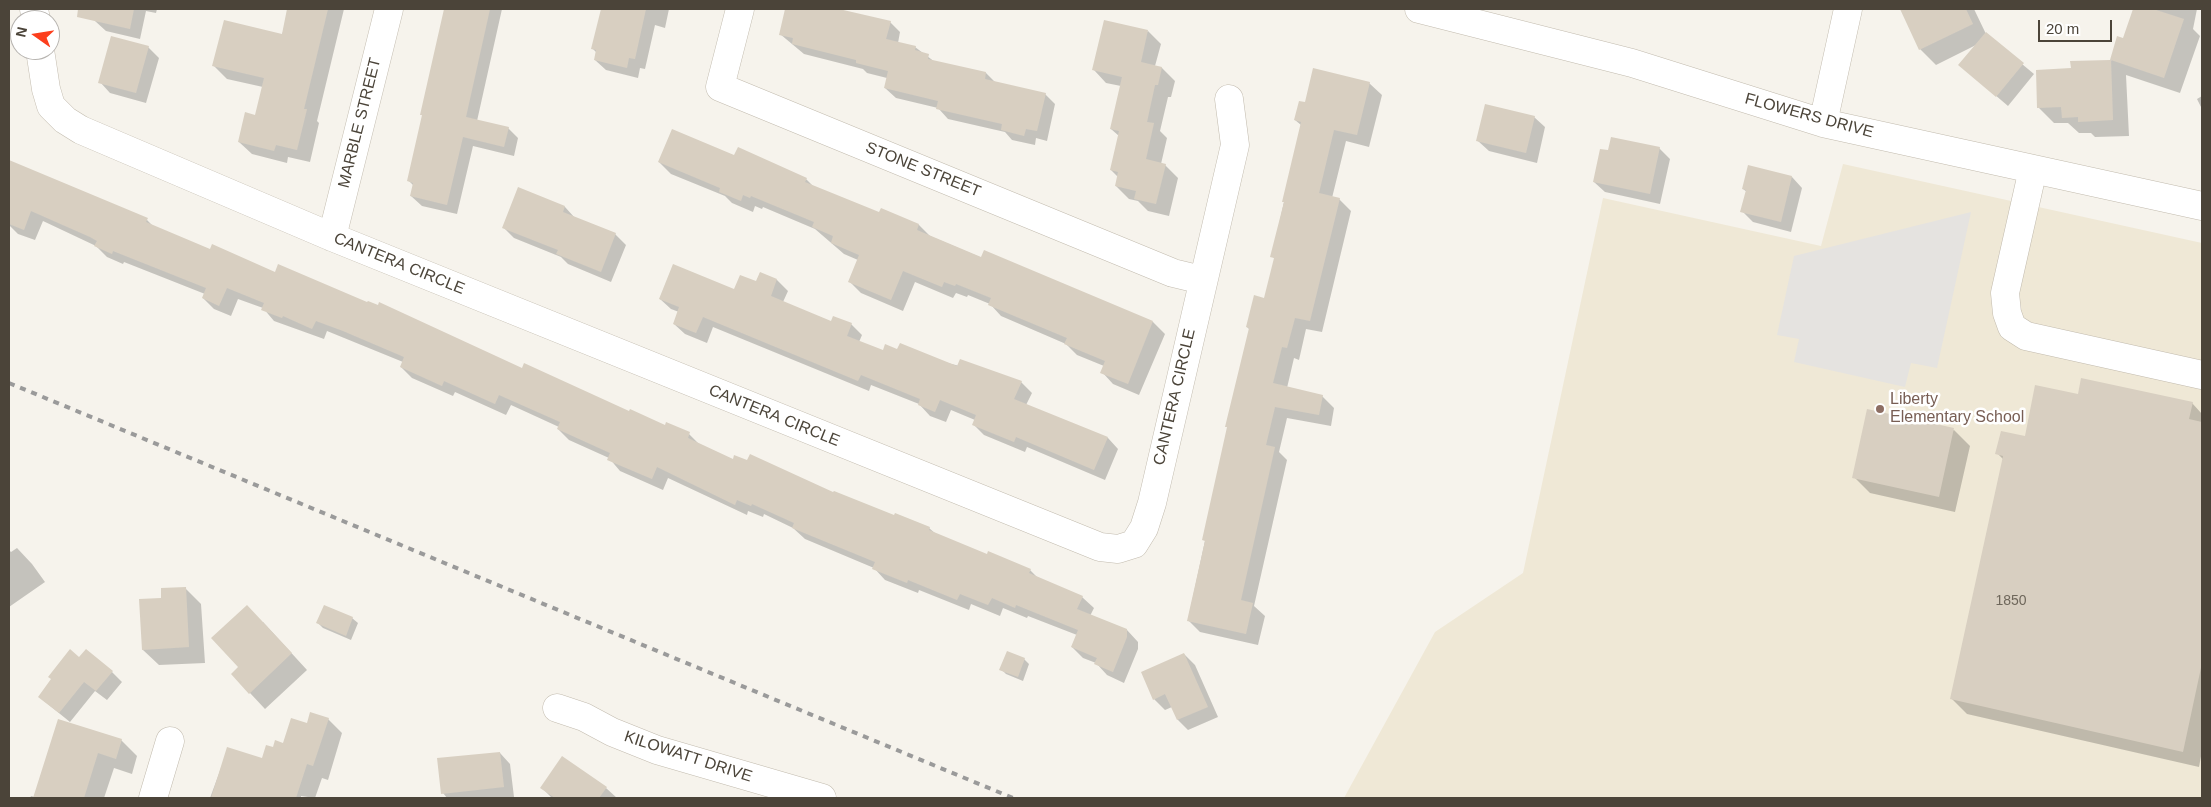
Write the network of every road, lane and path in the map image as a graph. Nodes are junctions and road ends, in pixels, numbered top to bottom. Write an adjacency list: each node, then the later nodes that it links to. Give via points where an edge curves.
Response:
1 (389, 9): 10 (street, MARBLE STREET)
2 (740, 9): 11 (street, STONE STREET, via 720,87 1173,273)
3 (1419, 9): 7 (street, FLOWERS DRIVE, via 1632,64)
4 (1848, 9): 7 (street)
5 (42, 60): 10 (street, CANTERA CIRCLE, via 51,106 81,130)
6 (1229, 99): 11 (street, CANTERA CIRCLE, via 1235,145)
7 (1823, 123): 8 (street, FLOWERS DRIVE)
8 (2033, 169): 9 (street, FLOWERS DRIVE); 12 (street, via 2005,293 2012,327 2026,336)
9 (2202, 206)
10 (332, 237): 11 (street, CANTERA CIRCLE, via 1100,548 1118,550 1134,544 1144,528)
11 (1202, 280)
12 (2202, 375)
13 (557, 708): 16 (street, KILOWATT DRIVE, via 657,750)
14 (170, 740): 15 (street)
15 (153, 798)
16 (822, 798)

